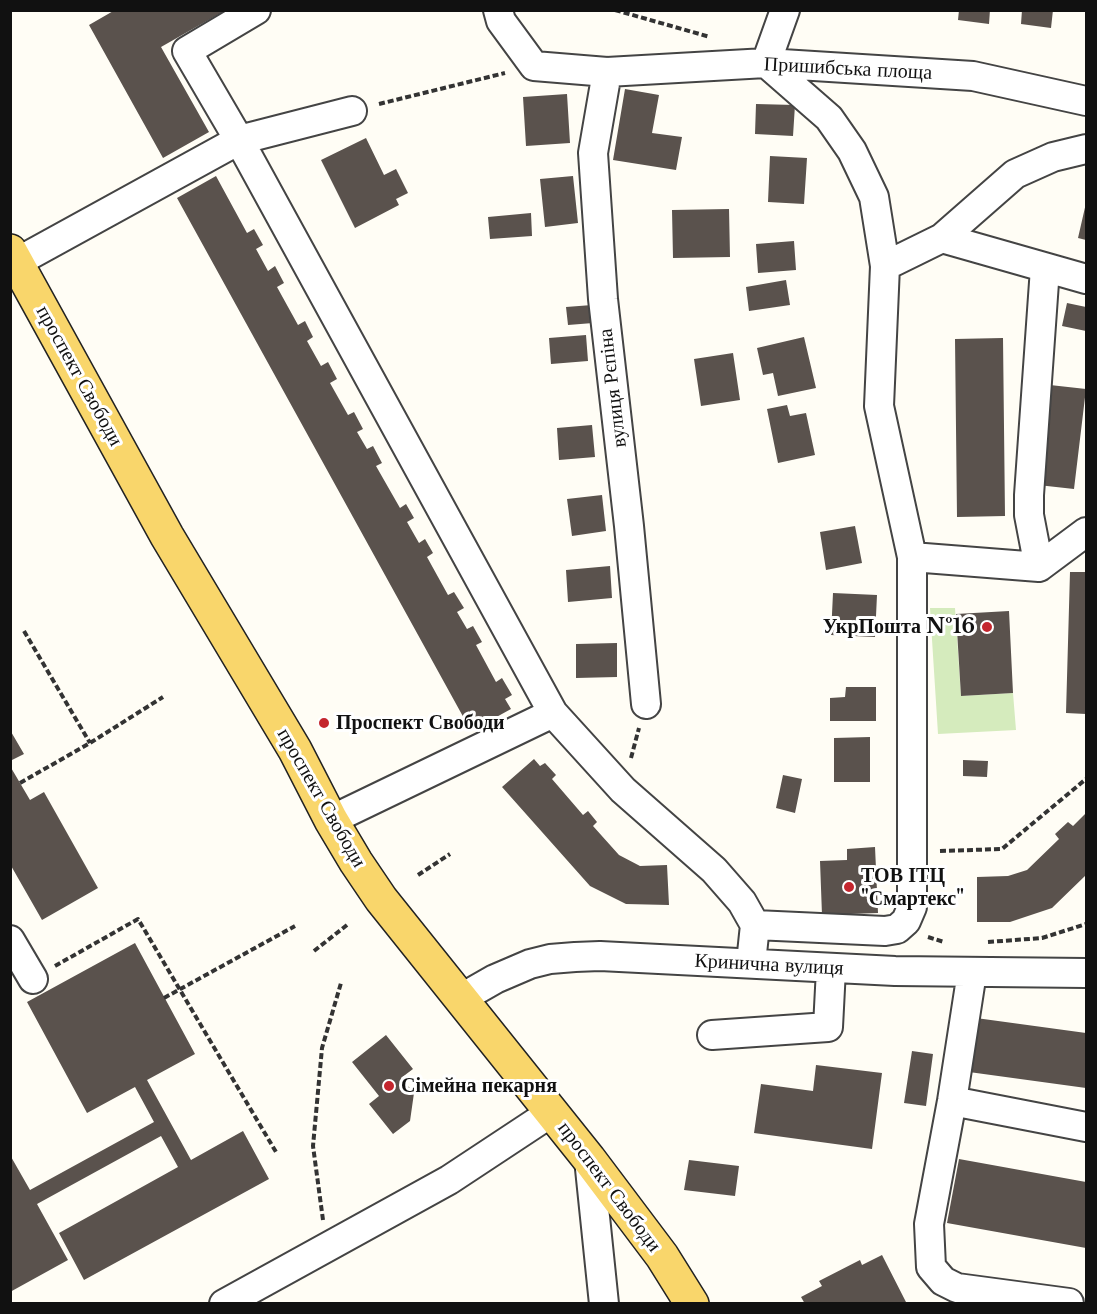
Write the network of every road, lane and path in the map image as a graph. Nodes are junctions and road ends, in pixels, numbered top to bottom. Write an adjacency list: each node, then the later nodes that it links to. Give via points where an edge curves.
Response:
1 (256, 10): 11 (street, via 187,51)
2 (498, 10): 7 (street, via 501,21)
3 (615, 10): 5 (path)
4 (785, 10): 6 (street)
5 (716, 39)
6 (766, 63): 8 (street, Пришибська площа); 9 (street, Пришибська площа, via 973,76); 15 (street, via 829,118 852,151 874,197)
7 (534, 66): 8 (street, Пришибська площа); 10 (path)
8 (606, 72): 23 (street, вулиця Рєпіна, via 593,153 603,299)
9 (1086, 101)
10 (352, 111): 11 (street)
11 (239, 140): 14 (street); 24 (street)
12 (1086, 149): 13 (street, via 1053,157 1015,174)
13 (942, 238): 15 (street); 16 (street)
14 (14, 256): 29 (main road, проспект Свободи, via 167,536 294,750)
15 (885, 266): 19 (street, via 879,406)
16 (1045, 268): 17 (street); 20 (street, via 1029,495)
17 (1086, 279)
18 (1086, 532): 20 (street)
19 (912, 557): 20 (street); 30 (street)
20 (1039, 567)
21 (24, 631): 25 (path)
22 (163, 696): 25 (path)
23 (646, 704): 28 (path)
24 (553, 713): 28 (street); 29 (street)
25 (90, 743): 27 (path)
26 (1086, 779): 30 (path, via 1002,849)
27 (20, 783)
28 (623, 790): 36 (street, via 714,870 742,902)
29 (330, 820): 50 (main road, проспект Свободи, via 381,899)
30 (912, 852): 33 (street, via 912,907)
31 (450, 854): 32 (path)
32 (418, 875)
33 (906, 921): 36 (street, via 897,929 885,931); 39 (path, via 923,935)
34 (1086, 924): 40 (path, via 1042,938)
35 (347, 925): 41 (path)
36 (755, 925): 42 (street)
37 (296, 926): 48 (path)
38 (10, 940): 46 (street)
39 (952, 942)
40 (982, 942)
41 (314, 951)
42 (751, 963): 43 (street, Кринична вулиця); 50 (street, Кринична вулиця, via 600,956 550,959 495,979)
43 (831, 969): 44 (street, Кринична вулиця); 51 (street, via 828,1028)
44 (972, 972): 45 (street, Кринична вулиця); 52 (street)
45 (1086, 973)
46 (33, 979): 48 (path, via 138,919)
47 (340, 983): 57 (path, via 322,1048 313,1146)
48 (180, 988): 49 (path); 55 (path)
49 (164, 998)
50 (460, 999): 53 (main road, проспект Свободи)
51 (711, 1035)
52 (952, 1101): 54 (street); 59 (street, via 929,1224 931,1267 943,1281 957,1288)
53 (552, 1112): 56 (main road, проспект Свободи); 57 (street, via 449,1180)
54 (1086, 1127)
55 (276, 1152)
56 (589, 1158): 60 (street); 61 (main road, проспект Свободи)
57 (327, 1247): 58 (street)
58 (242, 1299)
59 (1069, 1303)
60 (604, 1304)
61 (693, 1304)

